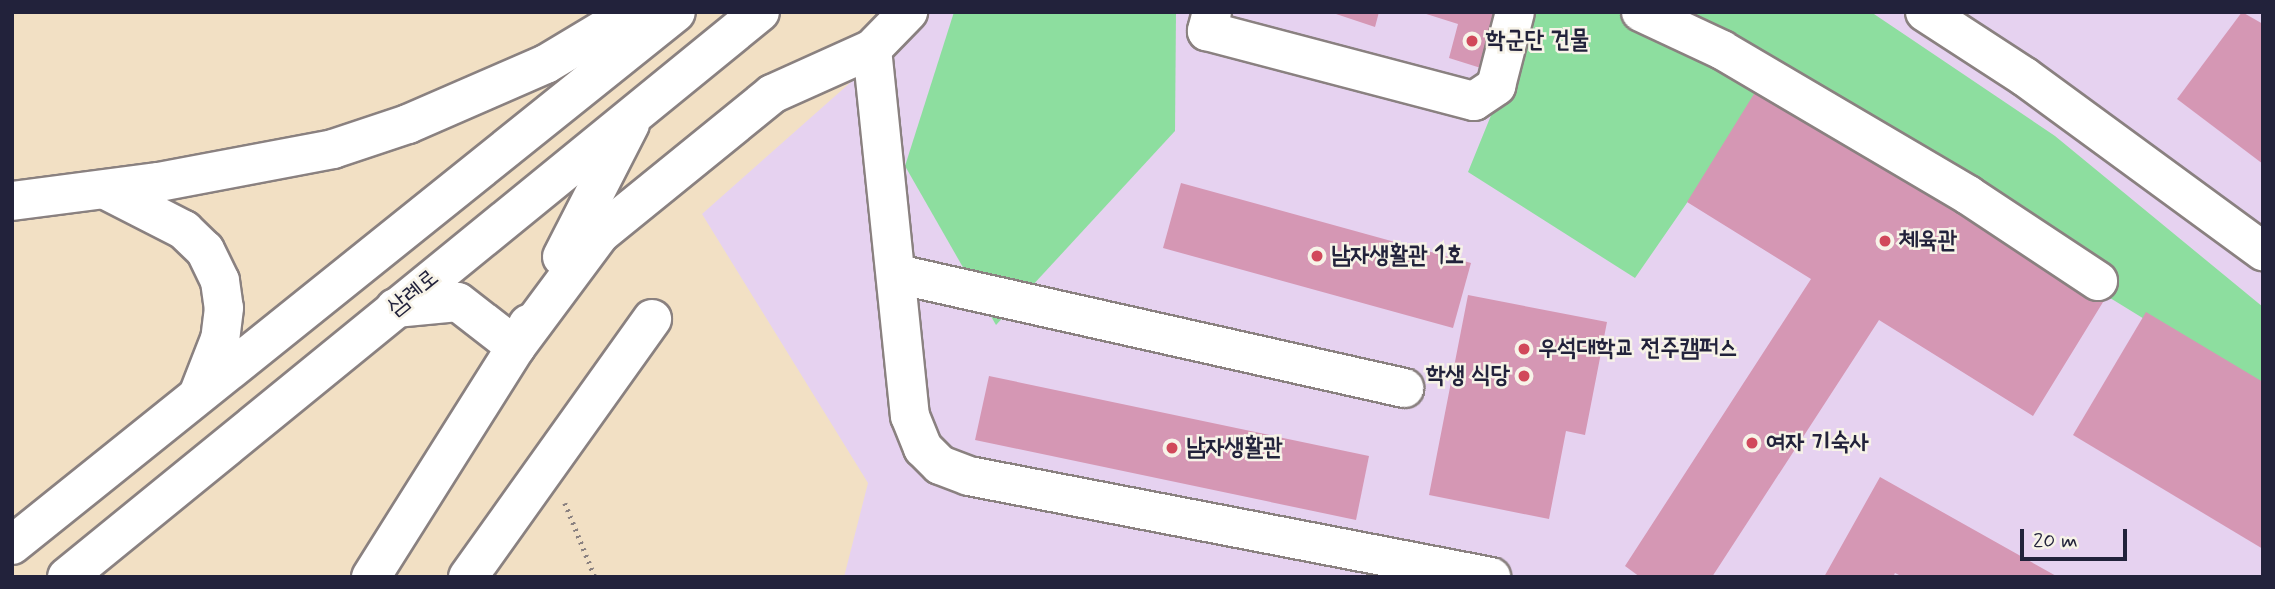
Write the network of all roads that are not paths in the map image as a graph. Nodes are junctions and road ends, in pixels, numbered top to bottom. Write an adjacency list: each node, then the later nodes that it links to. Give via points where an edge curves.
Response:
1 (634, 12): 11 (street, via 547,64 408,124 333,149)
2 (677, 12): 20 (street)
3 (760, 12): 10 (street, 삼례로)
4 (908, 12): 9 (street)
5 (1212, 12): 6 (street, via 1207,31 1474,101 1496,86)
6 (1515, 12)
7 (1641, 12): 15 (street, via 1722,50 1968,195)
8 (1925, 12): 13 (street, via 2025,77)
9 (873, 49): 14 (street); 18 (street, via 772,94 600,234)
10 (635, 113): 16 (street, 삼례로); 18 (street)
11 (106, 190): 12 (street); 20 (street, via 184,230 205,250 220,281 224,308 220,339)
12 (12, 201)
13 (2263, 251)
14 (897, 274): 19 (street); 25 (street, via 911,416 923,448 940,465 969,476)
15 (2098, 281)
16 (395, 308): 18 (street, via 458,302); 22 (street, 삼례로)
17 (652, 319): 24 (street)
18 (516, 347): 23 (street)
19 (1404, 388)
20 (197, 397): 21 (street)
21 (12, 545)
22 (81, 565)
23 (371, 577)
24 (468, 577)
25 (1492, 577)

